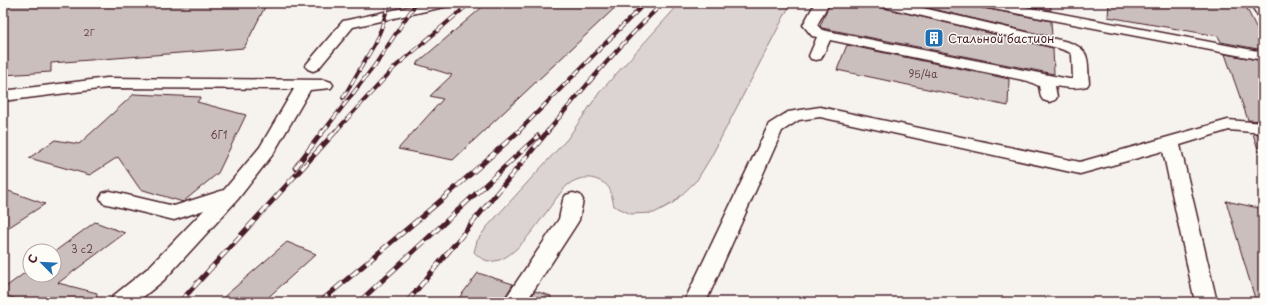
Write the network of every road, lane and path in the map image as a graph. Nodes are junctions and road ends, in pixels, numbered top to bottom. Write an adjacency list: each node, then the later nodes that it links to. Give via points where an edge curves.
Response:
1 (444, 3): 10 (lane, via 348,24)
2 (822, 3): 7 (lane, via 810,25 817,33)
3 (885, 3): 11 (lane, via 1062,44 1079,54 1080,82 1069,84)
4 (983, 3): 9 (lane)
5 (1257, 3): 6 (lane)
6 (1263, 13)
7 (825, 36): 8 (lane); 11 (lane)
8 (816, 56)
9 (1263, 56)
10 (313, 66)
11 (1033, 77): 15 (lane, via 1047,84)
12 (305, 85): 13 (lane); 14 (lane, via 107,84); 18 (lane, via 267,150)
13 (325, 85)
14 (3, 96)
15 (1049, 97)
16 (1263, 128): 17 (lane, via 1228,125)
17 (1170, 142): 23 (lane, via 1080,168 820,112 794,116 775,128); 24 (lane)
18 (231, 194): 19 (lane, via 174,213); 21 (lane, via 156,274)
19 (110, 198)
20 (572, 200): 22 (lane, via 569,220)
21 (121, 302)
22 (514, 302)
23 (695, 302)
24 (1206, 302)

